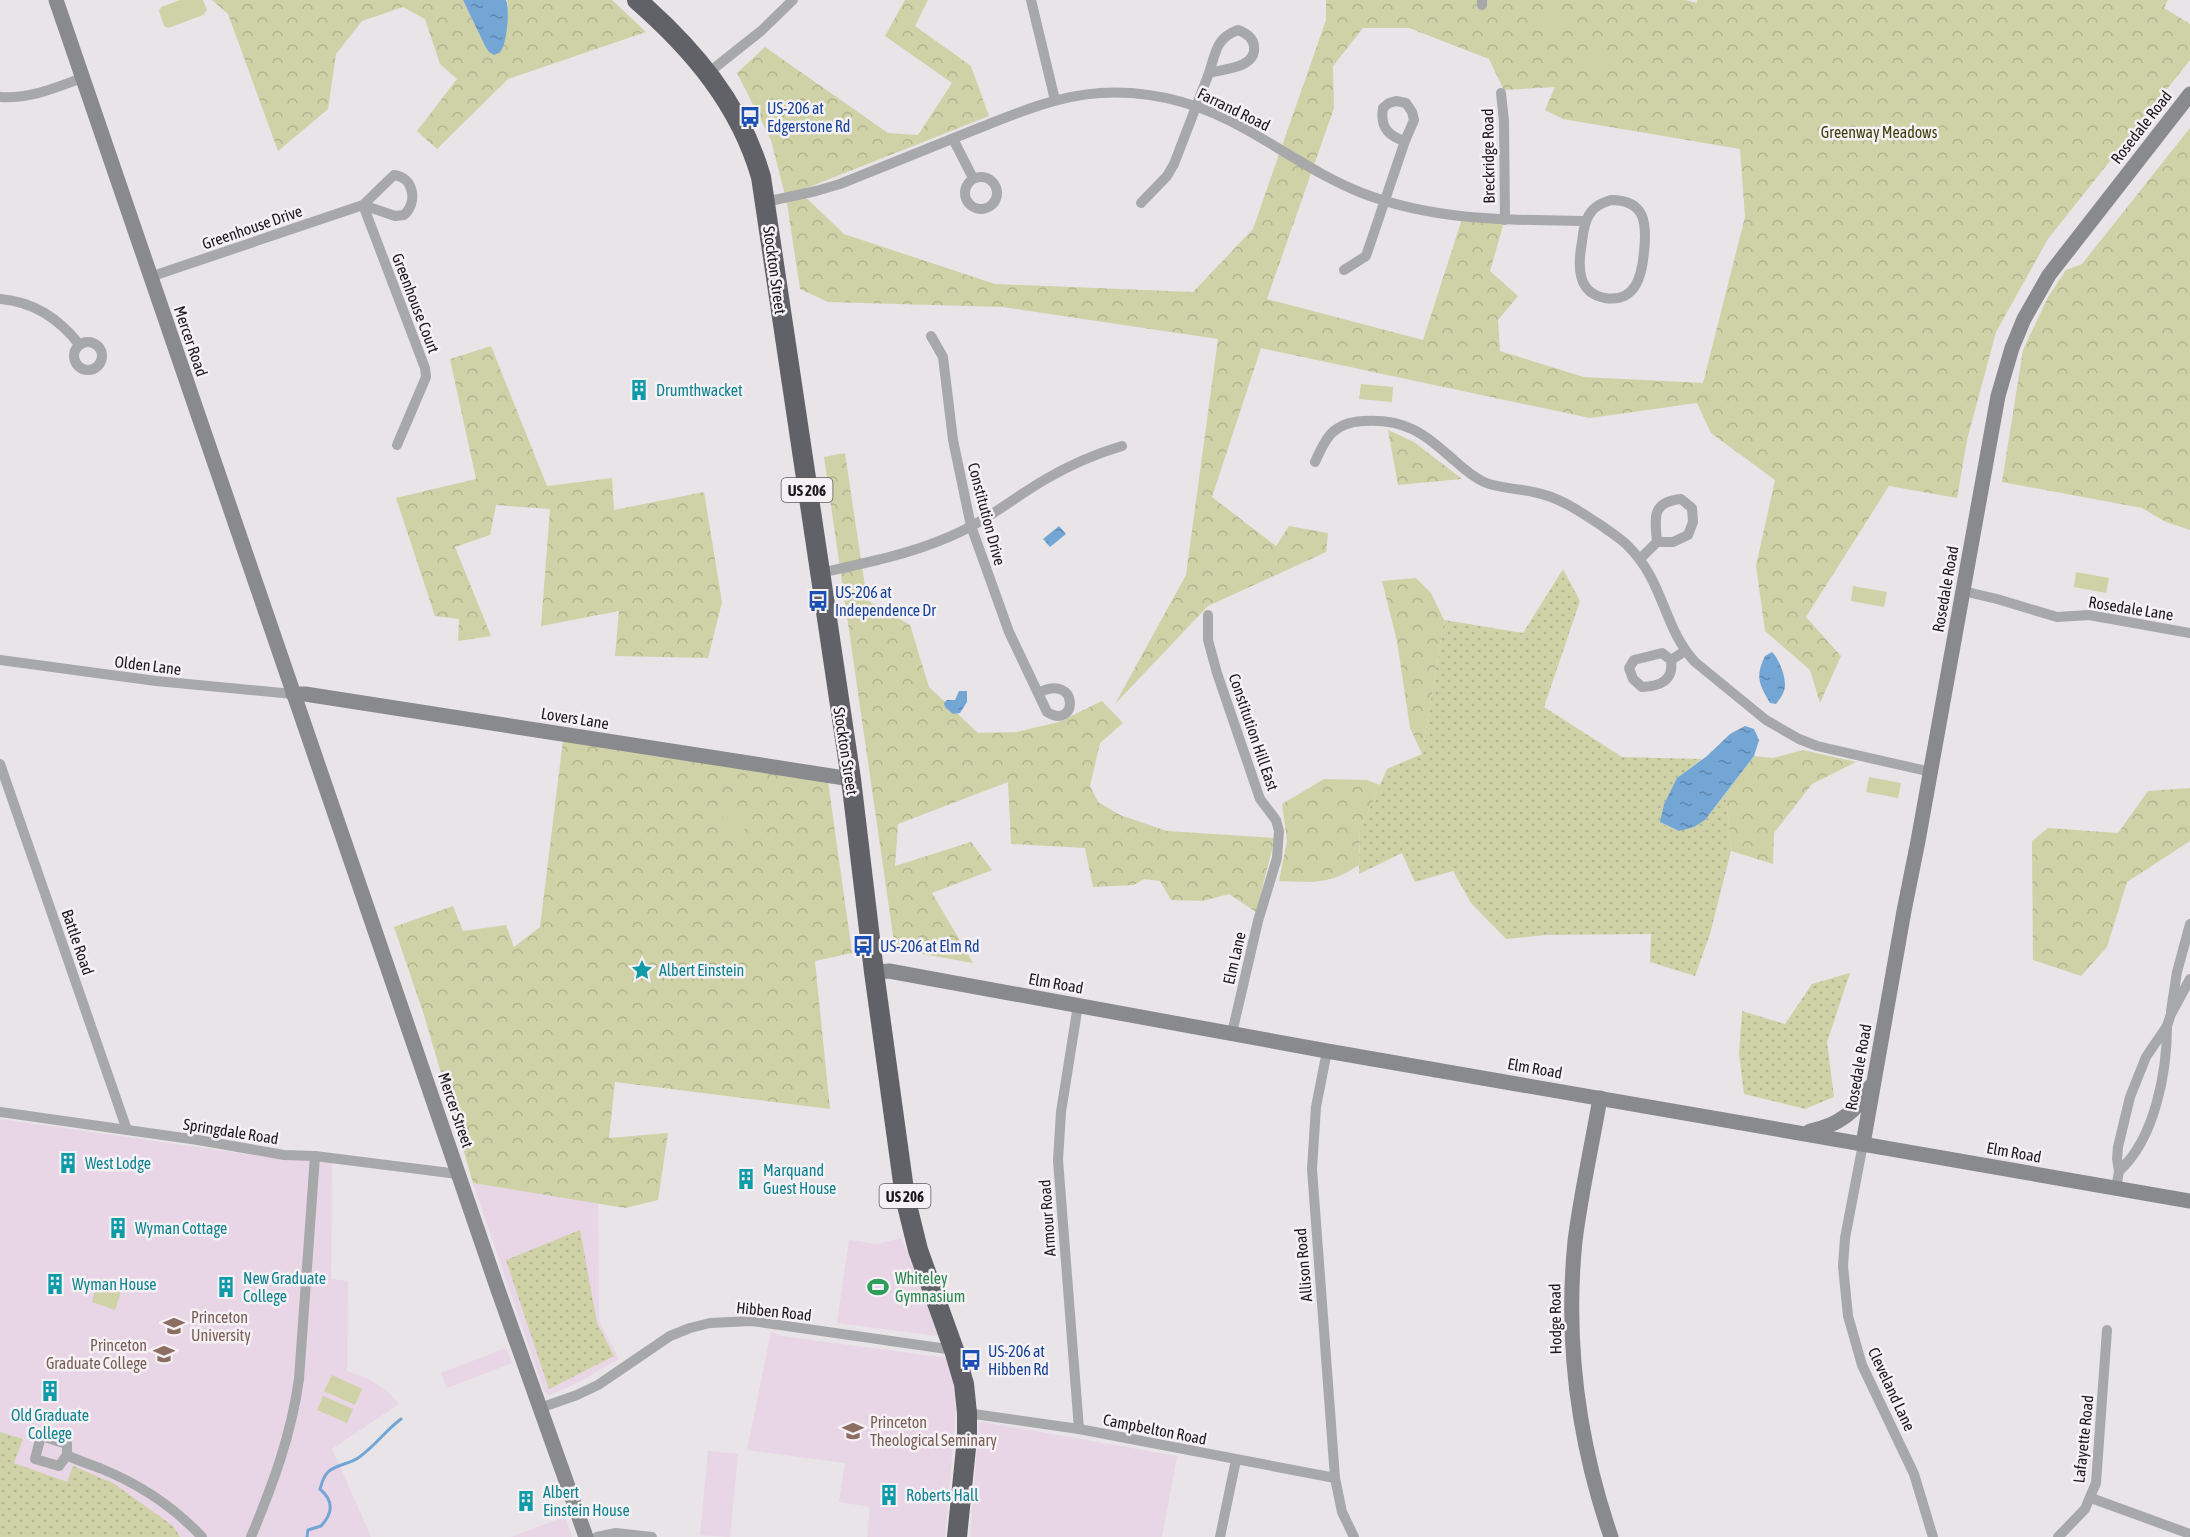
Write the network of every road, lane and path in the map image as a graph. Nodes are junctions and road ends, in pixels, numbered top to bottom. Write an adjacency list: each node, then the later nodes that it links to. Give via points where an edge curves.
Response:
1 (56, 0): 7 (street, Mercer Road)
2 (636, 0): 6 (highway, Stockton Street / US 206, via 671,30)
3 (1031, 0): 11 (street)
4 (789, 1): 6 (street, via 761,31)
5 (1209, 73): 5 (street, via 1245,65 1253,57 1255,45 1248,34 1238,30 1227,34 1218,43); 12 (street)
6 (708, 74): 17 (highway, Stockton Street / US 206, via 747,135)
7 (82, 78): 10 (street, via 38,94); 23 (street, Mercer Road)
8 (1501, 93): 20 (street, Breckridge Road)
9 (2190, 94): 34 (street, Rosedale Road, via 2066,252 2024,319 1998,396)
10 (0, 97)
11 (1055, 100): 12 (street, Farrand Road, via 1119,92 1165,97); 13 (street, Farrand Road)
12 (1196, 106): 16 (street, Farrand Road, via 1246,129 1337,182); 18 (street, via 1174,164)
13 (952, 139): 15 (street); 17 (street, Farrand Road, via 840,184)
14 (1404, 141): 16 (street)
15 (973, 178)
16 (1385, 201): 20 (street, Farrand Road, via 1440,214); 22 (street, via 1366,256)
17 (765, 202): 33 (highway, Stockton Street / US 206)
18 (1141, 203)
19 (363, 205): 19 (street, Greenhouse Drive, via 394,175 410,184 412,204 404,216); 23 (street, Greenhouse Drive); 27 (street, Greenhouse Court, via 425,368 426,377)
20 (1505, 220): 21 (street, Farrand Road)
21 (1586, 221): 21 (street, via 1595,207 1611,200 1628,203 1641,214 1647,231 1642,274 1635,287 1622,296 1597,295 1580,277)
22 (1344, 270)
23 (150, 277): 41 (street, Mercer Road)
24 (0, 298): 26 (street, via 42,311 68,330)
25 (931, 336): 30 (street, Constitution Drive, via 943,357 952,440)
26 (79, 344)
27 (397, 445)
28 (1122, 446): 30 (street, via 1047,478)
29 (1316, 462): 32 (street, via 1325,439 1336,428 1381,420 1406,425 1427,437 1474,477 1569,504 1623,541)
30 (971, 526): 33 (street, via 902,554); 40 (street, Constitution Drive, via 996,599)
31 (1657, 542): 31 (street, via 1673,542 1688,535 1693,522 1692,508 1681,499 1659,507); 32 (street)
32 (1640, 558): 37 (street, via 1658,588)
33 (820, 573): 44 (highway, Stockton Street / US 206)
34 (1963, 591): 36 (street, Rosedale Lane, via 2057,618 2089,615); 43 (street, Rosedale Road)
35 (1208, 615): 45 (street, Constitution Hill East, via 1208,640 1217,673 1260,799 1276,820 1279,831 1277,858)
36 (2190, 633)
37 (1685, 651): 39 (street); 43 (street, via 1766,720 1799,739)
38 (0, 660): 41 (street, Olden Lane)
39 (1671, 660)
40 (1038, 693)
41 (293, 694): 44 (street, Lovers Lane); 62 (street, Mercer Street)
42 (0, 764): 57 (street, Battle Road)
43 (1930, 772): 54 (street, Rosedale Road)
44 (851, 778): 47 (highway, Stockton Street / US 206)
45 (1267, 890): 52 (street, Elm Lane)
46 (2190, 924): 50 (street)
47 (874, 972): 49 (street, Elm Road, via 889,971); 66 (highway, Stockton Street / US 206, via 911,1224)
48 (2190, 979): 50 (street)
49 (1078, 1005): 52 (street, Elm Road); 69 (street, Armour Road, via 1061,1112 1058,1160)
50 (2171, 1014): 51 (street)
51 (2167, 1026): 61 (street, via 2166,1061 2155,1106 2136,1152); 61 (street, via 2146,1057 2130,1097 2118,1147)
52 (1232, 1033): 53 (street, Elm Road)
53 (1327, 1051): 55 (street, Elm Road); 72 (street, Allison Road, via 1312,1169)
54 (1875, 1076): 58 (street, via 1863,1100 1845,1118); 59 (street, Rosedale Road)
55 (1600, 1098): 58 (street, Elm Road); 83 (street, Hodge Road, via 1575,1241 1572,1342 1584,1443)
56 (0, 1113): 57 (street, Springdale Road)
57 (127, 1130): 60 (street, Springdale Road, via 284,1155)
58 (1802, 1132): 59 (street, Elm Road)
59 (1863, 1144): 63 (street, Elm Road); 84 (street, Cleveland Lane, via 1845,1238 1843,1266 1848,1316 1862,1365 1914,1474)
60 (315, 1156): 62 (street, Springdale Road); 76 (street, via 295,1407 279,1467)
61 (2120, 1171): 63 (street)
62 (458, 1174): 67 (street, Mercer Street)
63 (2116, 1189): 64 (street, Elm Road)
64 (2190, 1201)
65 (2107, 1330): 73 (street, Lafayette Road, via 2097,1470)
66 (954, 1350): 67 (street, Hibben Road, via 752,1321 710,1323 670,1336 598,1385); 68 (highway, Stockton Street / US 206)
67 (540, 1408): 77 (street, Mercer Street)
68 (967, 1413): 69 (street, Campbelton Road); 80 (highway, Stockton Street / US 206)
69 (1079, 1430): 71 (street, Campbelton Road)
70 (66, 1455): 75 (street, via 153,1494)
71 (1236, 1460): 72 (street, Campbelton Road); 81 (street)
72 (1335, 1478): 82 (street, Allison Road, via 1342,1512)
73 (2091, 1498): 74 (street); 85 (street, Lafayette Road)
74 (2190, 1534)
75 (202, 1537)
76 (251, 1537)
77 (586, 1537)
78 (597, 1537): 79 (street, via 616,1533)
79 (652, 1537)
80 (957, 1537)
81 (1220, 1537)
82 (1354, 1537)
83 (1611, 1537)
84 (1933, 1537)
85 (2058, 1537)

